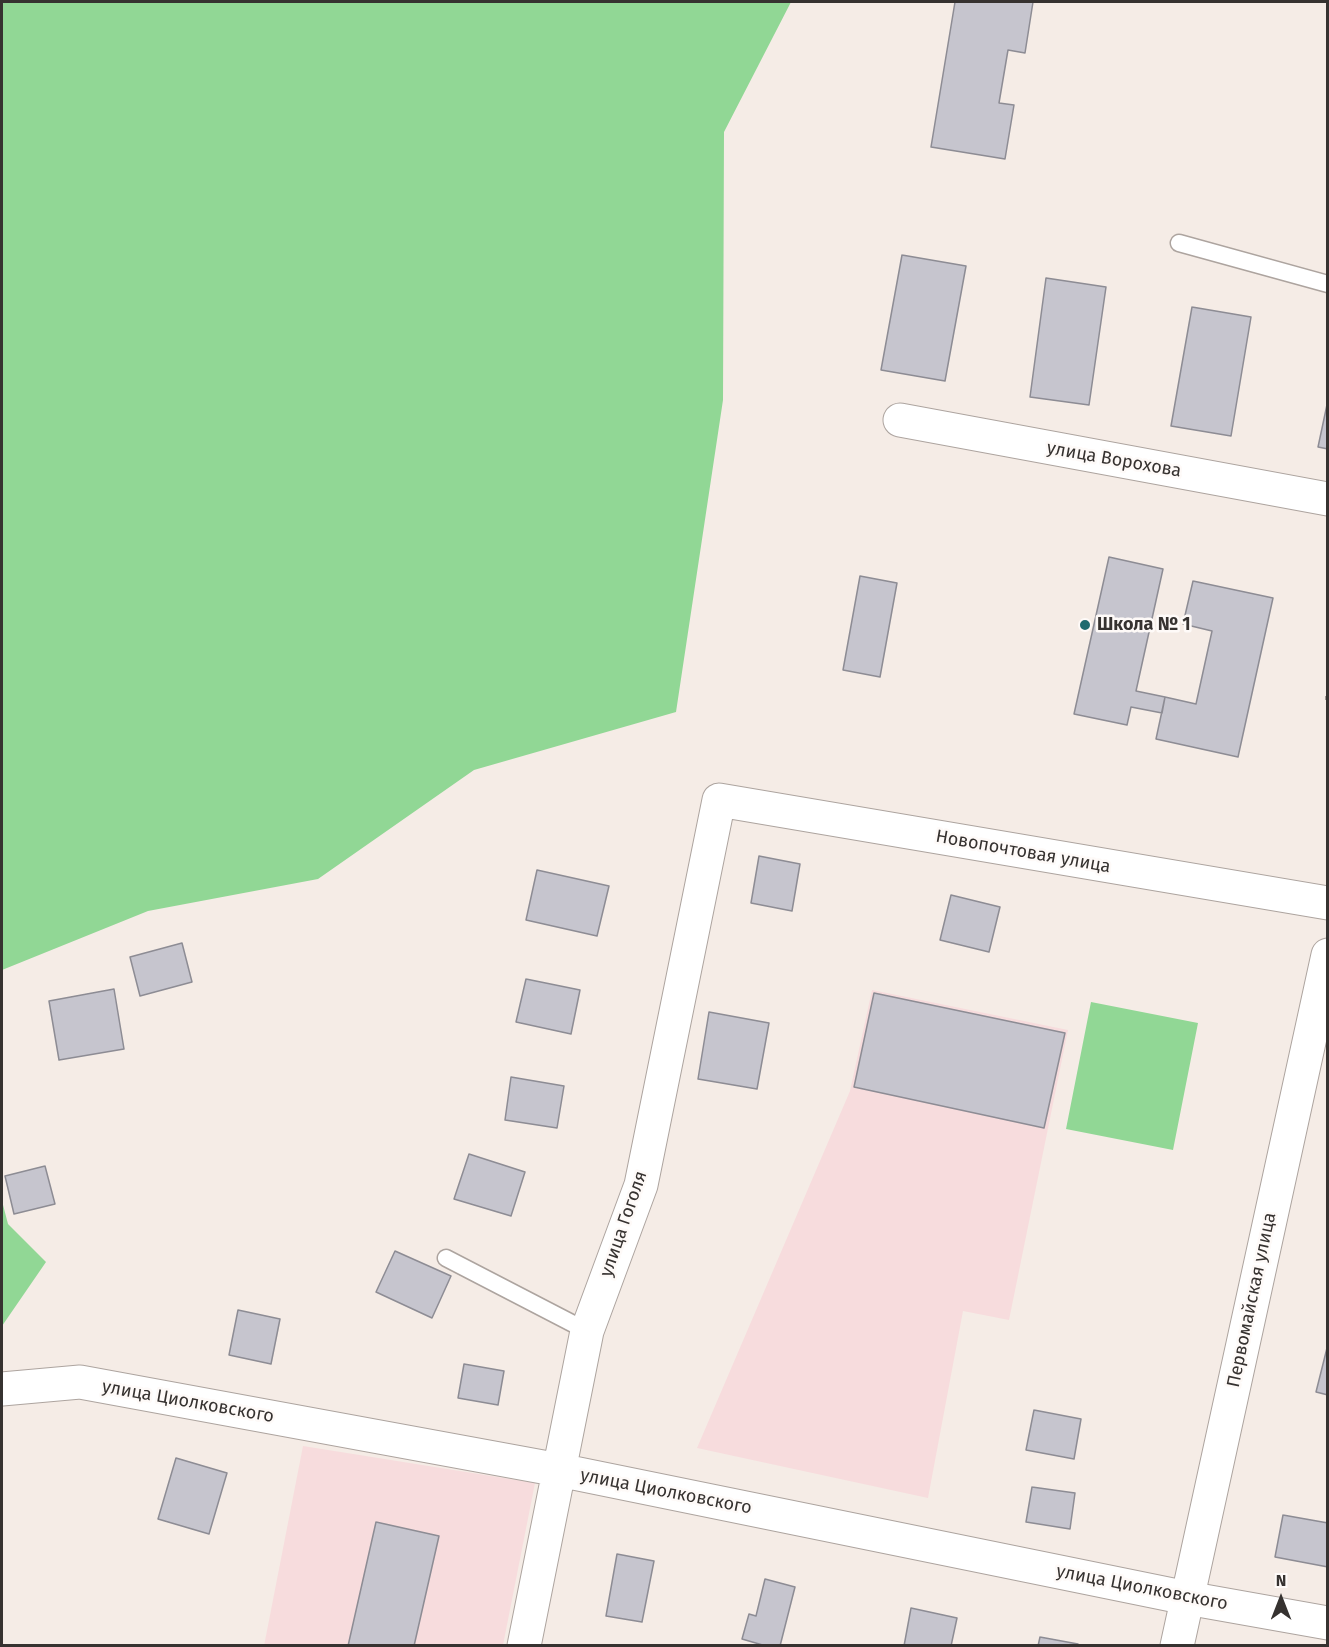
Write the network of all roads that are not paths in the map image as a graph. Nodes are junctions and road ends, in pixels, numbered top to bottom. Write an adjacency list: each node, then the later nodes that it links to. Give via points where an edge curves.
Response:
1 (1179, 243): 2 (lane)
2 (1328, 284)
3 (900, 420): 4 (street, улица Ворохова)
4 (1328, 499)
5 (719, 800): 6 (street, Новопочтовая улица); 9 (street, улица Гоголя, via 640,1185)
6 (1328, 903)
7 (1328, 955): 12 (street, Первомайская улица)
8 (446, 1258): 9 (lane)
9 (587, 1331): 11 (street, улица Гоголя)
10 (2, 1389): 11 (street, улица Циолковского, via 80,1382)
11 (559, 1470): 12 (street, улица Циолковского); 14 (street, улица Гоголя)
12 (1187, 1598): 13 (street, улица Циолковского); 15 (street, Первомайская улица)
13 (1328, 1623)
14 (524, 1646)
15 (1177, 1646)

